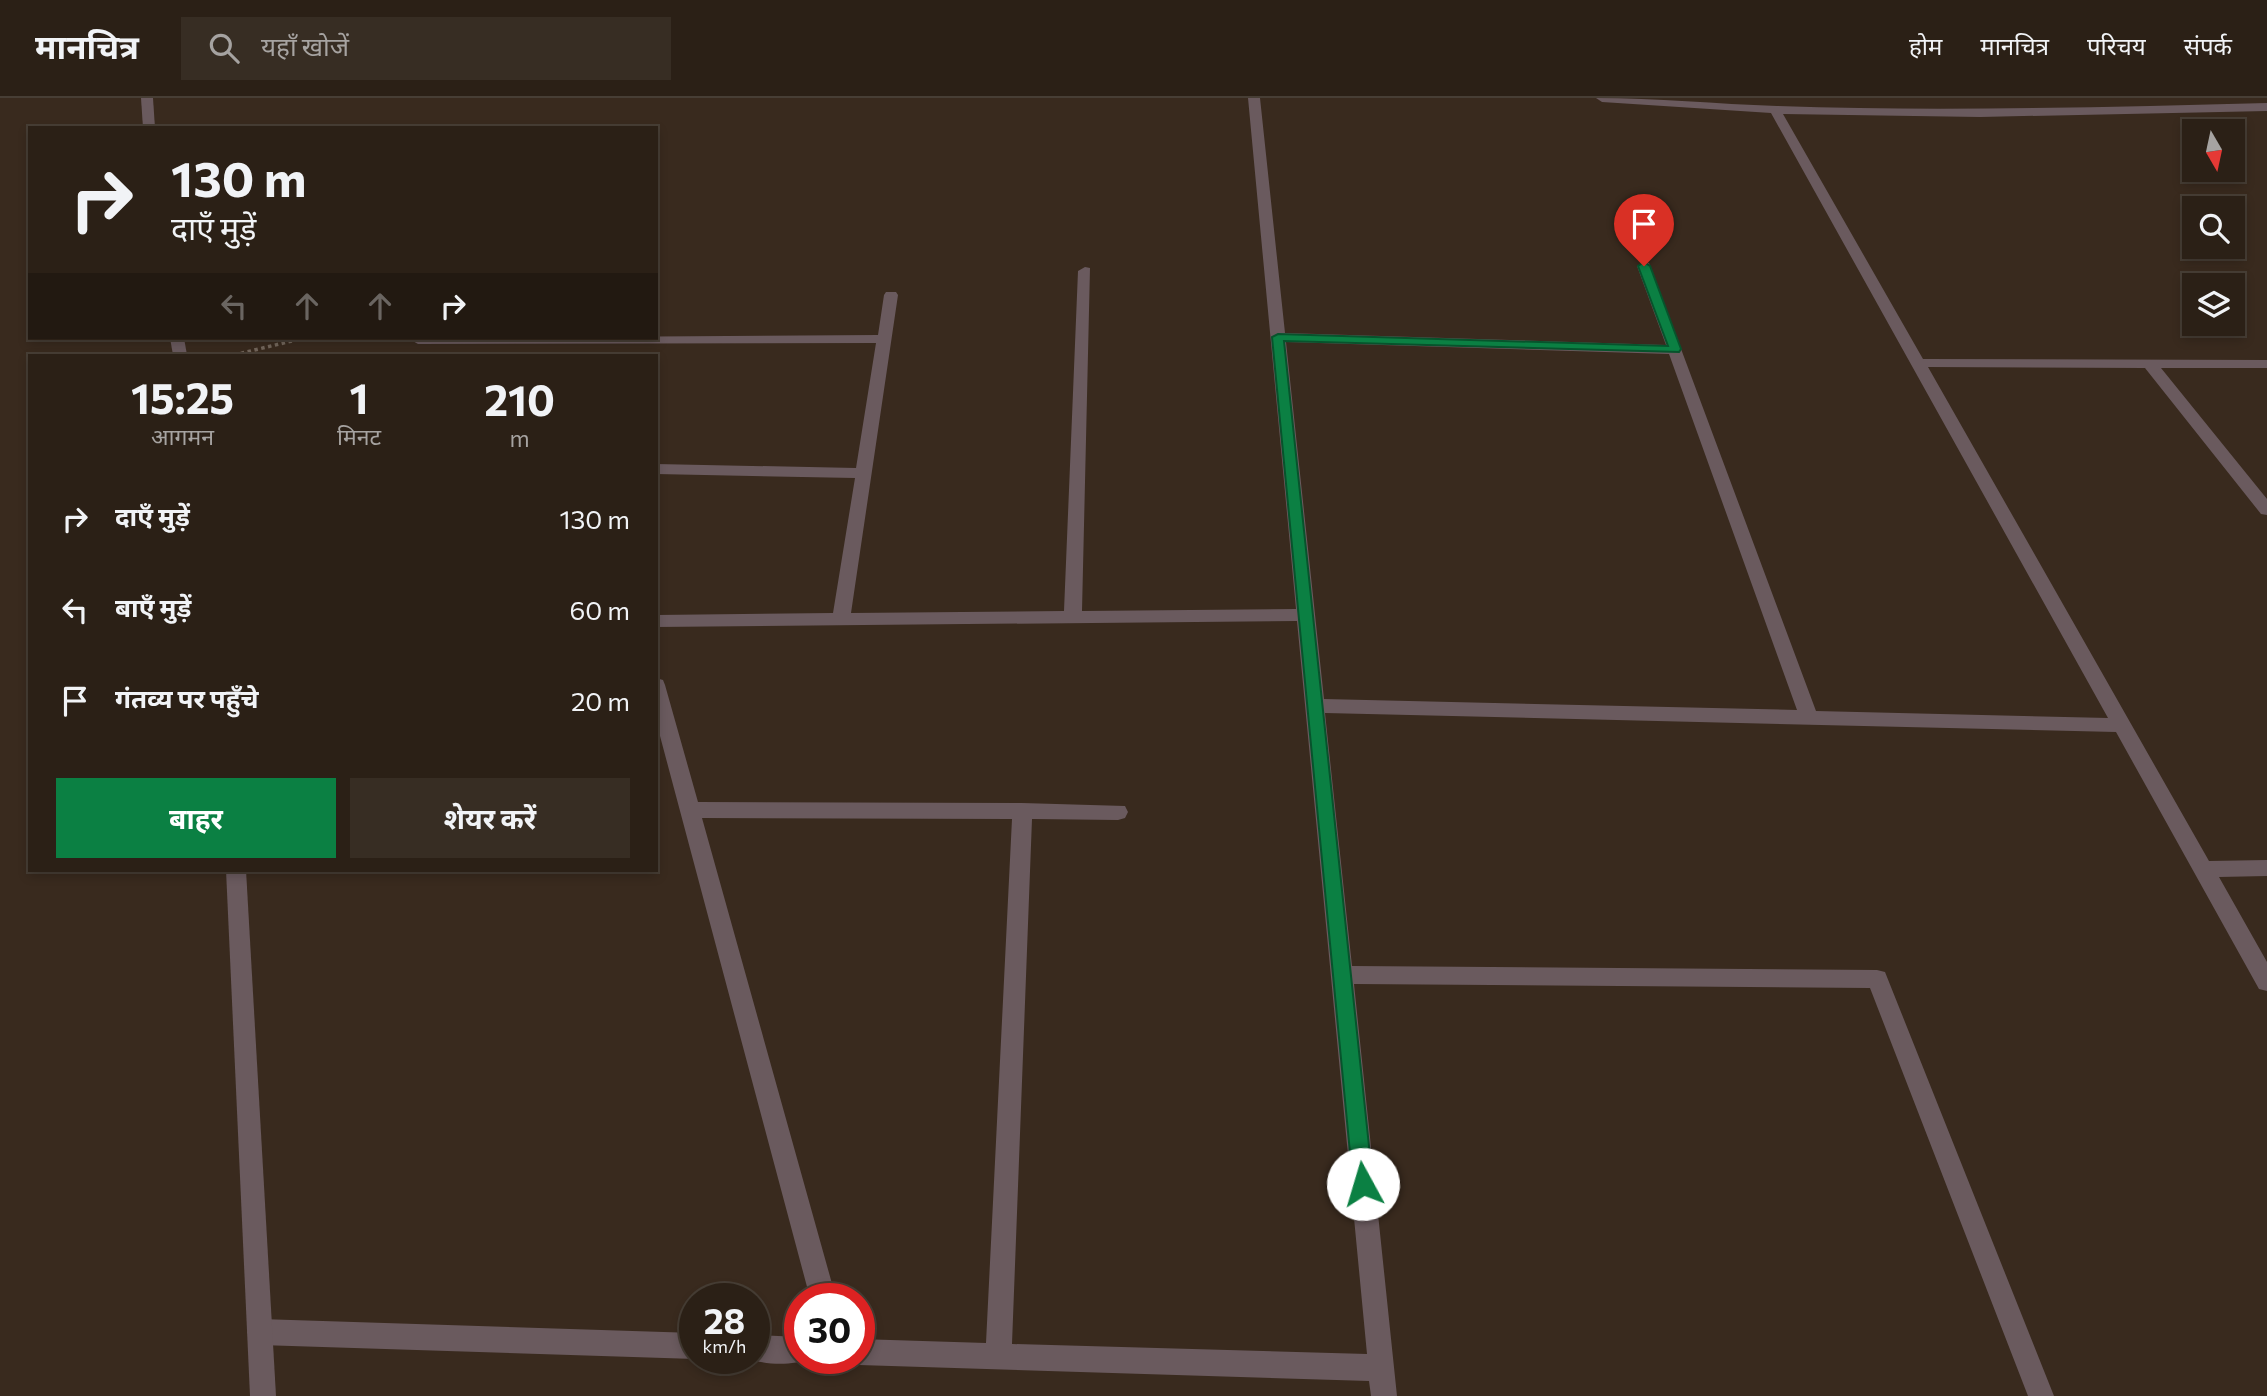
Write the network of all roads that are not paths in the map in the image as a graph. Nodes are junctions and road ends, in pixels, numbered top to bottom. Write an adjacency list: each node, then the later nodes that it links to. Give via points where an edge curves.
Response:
1 (147, 98): 8 (street)
2 (1254, 98): 12 (street)
3 (1602, 98): 5 (street)
4 (1991, 98): 7 (street)
5 (1762, 105): 7 (street); 16 (street)
6 (2267, 107): 7 (street)
7 (2007, 113)
8 (149, 126)
9 (1644, 266): 15 (street)
10 (1085, 271): 23 (street)
11 (891, 295): 14 (street)
12 (1278, 337): 15 (street); 22 (street)
13 (418, 340): 14 (street)
14 (884, 340): 20 (street)
15 (1675, 349): 28 (street)
16 (1918, 363): 17 (street); 29 (street)
17 (2150, 364): 18 (street); 21 (street)
18 (2267, 364)
19 (658, 469): 20 (street)
20 (864, 473): 24 (street)
21 (2267, 510)
22 (1306, 615): 23 (street); 27 (street)
23 (1073, 617): 24 (street)
24 (841, 619): 25 (street)
25 (658, 621)
26 (658, 692): 30 (street)
27 (1315, 706): 28 (street); 36 (street)
28 (1809, 717): 29 (street)
29 (2122, 724): 34 (street)
30 (691, 810): 31 (street); 38 (street)
31 (1021, 811): 32 (street); 42 (street)
32 (1118, 812)
33 (2267, 868): 34 (street)
34 (2203, 869): 37 (street)
35 (236, 872): 39 (street)
36 (1342, 975): 43 (street); 46 (street, via 1877,979)
37 (2267, 982)
38 (819, 1283)
39 (260, 1332): 40 (street); 44 (street)
40 (679, 1345)
41 (875, 1352): 42 (street)
42 (998, 1356): 43 (street)
43 (1381, 1368): 45 (street)
44 (263, 1396)
45 (1384, 1396)
46 (2041, 1396)

